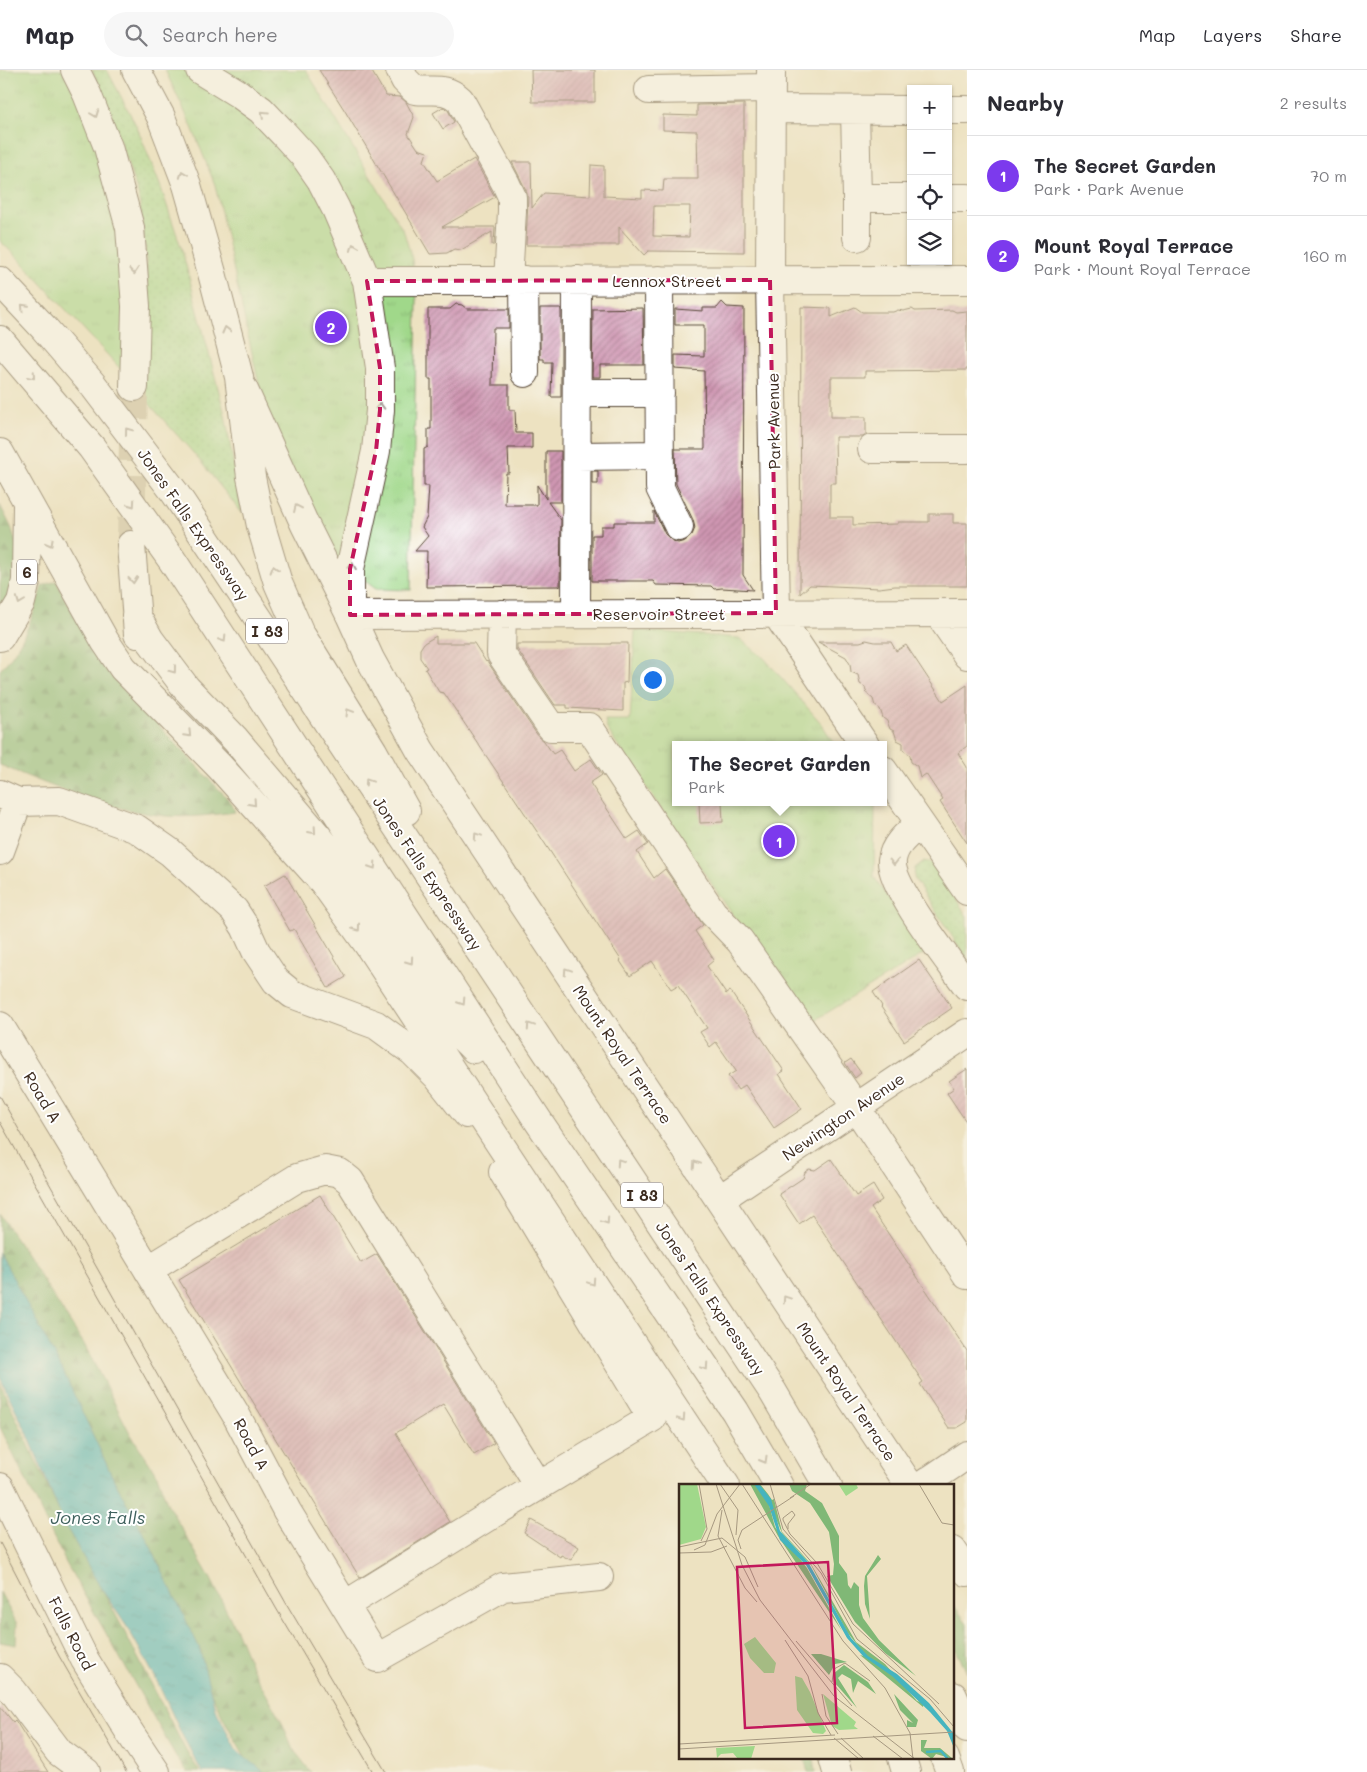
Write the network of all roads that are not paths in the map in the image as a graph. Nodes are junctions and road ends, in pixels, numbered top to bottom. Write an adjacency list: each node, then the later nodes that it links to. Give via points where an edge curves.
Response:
1 (75, 70): 26 (main road, one-way to 26, via 108,147 130,228 136,306)
2 (136, 70): 25 (main road, one-way to 2, via 187,185 161,116)
3 (200, 70): 21 (main road, Mount Royal Terrace, one-way to 3, via 336,209 305,157 261,110)
4 (400, 70): 22 (main road, via 415,90 452,92 460,100 512,197)
5 (771, 89): 6 (main road); 7 (main road); 18 (main road, Park Avenue)
6 (649, 90)
7 (855, 110): 8 (main road); 11 (main road)
8 (907, 110)
9 (952, 110): 10 (main road)
10 (967, 110)
11 (857, 198): 12 (main road); 15 (main road)
12 (907, 198)
13 (952, 198): 14 (main road)
14 (967, 198)
15 (857, 237)
16 (577, 280): 17 (main road, Lennox Street); 22 (main road, Lennox Street); 27 (main road)
17 (659, 280): 18 (main road, Lennox Street); 28 (main road)
18 (770, 280): 19 (main road, Lennox Street); 37 (main road, Park Avenue)
19 (967, 280)
20 (0, 281): 54 (main road, Jones Falls Expressway / I 83, one-way to 20, via 175,493 94,385)
21 (367, 281): 22 (main road, Lennox Street); 43 (main road, Mount Royal Terrace, one-way to 21, via 350,569 376,451 380,410 380,368)
22 (516, 281): 24 (main road)
23 (0, 340): 58 (main road, I 83, one-way to 58, via 92,448 172,560)
24 (525, 373)
25 (239, 377): 43 (main road, Mount Royal Terrace, one-way to 25, via 305,525); 54 (main road, one-way to 25, via 373,751 300,633 278,583 251,477)
26 (134, 387)
27 (577, 393): 28 (main road); 33 (main road)
28 (660, 393): 32 (main road)
29 (872, 449): 30 (main road)
30 (967, 449)
31 (0, 453): 34 (main road)
32 (660, 455): 33 (main road); 35 (main road, via 660,488)
33 (577, 456): 41 (main road)
34 (27, 500): 44 (main road, 6, one-way to 44, via 26,582 21,602); 46 (main road, one-way to 46, via 105,642 123,668)
35 (679, 527)
36 (131, 545): 42 (main road, one-way to 42)
37 (776, 613): 38 (main road, Reservoir Street); 41 (main road, Reservoir Street); 47 (main road)
38 (938, 613): 39 (main road, Reservoir Street); 45 (main road)
39 (967, 613)
40 (502, 614): 41 (main road, Reservoir Street); 43 (main road, Reservoir Street); 57 (main road, via 502,654 551,728 589,727 713,914 740,941)
41 (576, 614)
42 (136, 615): 46 (main road, via 143,664); 58 (main road, one-way to 58, via 150,640 186,688 235,739 360,888 461,1036)
43 (350, 615): 59 (main road, Mount Royal Terrace, one-way to 43, via 420,750)
44 (0, 637)
45 (967, 656)
46 (156, 701): 64 (main road, one-way to 64, via 324,883 367,942)
47 (862, 741)
48 (887, 776): 50 (main road)
49 (9, 798): 51 (main road); 70 (main road, via 59,801 137,830 170,852 234,910 276,981 292,994 376,1025 413,1052 463,1107 652,1418)
50 (919, 824): 52 (main road); 53 (main road, one-way to 53, via 895,850 892,862 896,879)
51 (0, 851)
52 (967, 892)
53 (967, 986)
54 (511, 998): 62 (main road, Jones Falls Expressway / I 83, one-way to 54)
55 (0, 1026): 60 (main road, Road A)
56 (967, 1033): 57 (main road, Newington Avenue)
57 (856, 1107): 59 (main road, Newington Avenue); 61 (main road)
58 (539, 1122): 65 (main road, I 83, one-way to 65, via 735,1411)
59 (720, 1199): 68 (main road, Mount Royal Terrace, one-way to 59)
60 (148, 1270): 70 (main road, via 297,1178 326,1170 340,1173 350,1181); 75 (main road, Road A, via 236,1414 287,1511)
61 (967, 1275)
62 (773, 1392): 66 (main road, Jones Falls Expressway / I 83); 67 (main road)
63 (967, 1455): 69 (main road)
64 (725, 1484)
65 (778, 1484)
66 (827, 1484)
67 (843, 1484)
68 (909, 1484)
69 (924, 1484)
70 (539, 1486): 75 (main road)
71 (0, 1487): 80 (main road, Falls Road, via 85,1660)
72 (954, 1552): 73 (main road)
73 (967, 1572)
74 (599, 1577): 75 (main road, Road A, via 503,1587 377,1658)
75 (345, 1606)
76 (0, 1678): 79 (main road, via 60,1752)
77 (954, 1698): 78 (main road)
78 (967, 1728)
79 (86, 1772)
80 (156, 1772)

